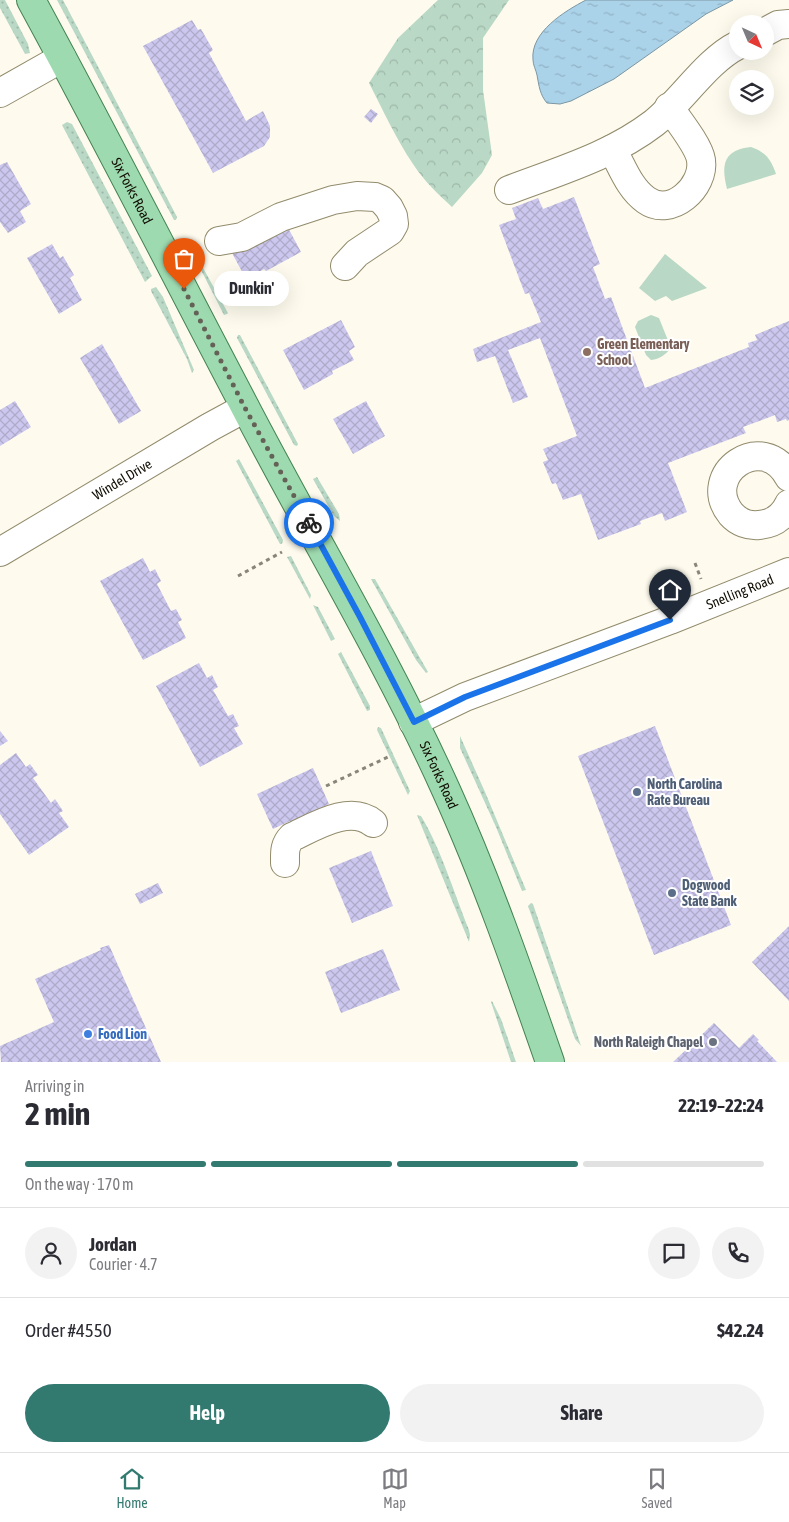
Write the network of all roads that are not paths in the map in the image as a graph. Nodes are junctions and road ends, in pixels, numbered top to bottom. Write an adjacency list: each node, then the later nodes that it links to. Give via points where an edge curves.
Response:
1 (31, 0): 5 (main road, Six Forks Road)
2 (789, 24): 3 (street)
3 (774, 28)
4 (729, 50): 7 (street)
5 (62, 58): 6 (street); 12 (main road, Six Forks Road)
6 (0, 93)
7 (669, 107): 8 (street, via 654,122); 8 (street, via 701,158 701,171 688,194 668,205 647,201 634,188)
8 (612, 149): 9 (street)
9 (509, 190)
10 (219, 241): 11 (street, via 242,237 281,217 333,200 358,196 382,200 393,216 394,224 390,231 357,253)
11 (345, 266)
12 (245, 408): 15 (street, Windel Drive); 17 (main road, Six Forks Road)
13 (789, 476): 14 (street, via 776,461 754,456 733,466 723,486 727,508 744,523 755,526 777,520)
14 (789, 504)
15 (0, 552)
16 (789, 572): 17 (street, Snelling Road, via 465,697)
17 (414, 722): 20 (main road, Six Forks Road, via 480,871)
18 (373, 823): 19 (street, via 352,815 329,820 287,841)
19 (285, 863)
20 (550, 1062)

